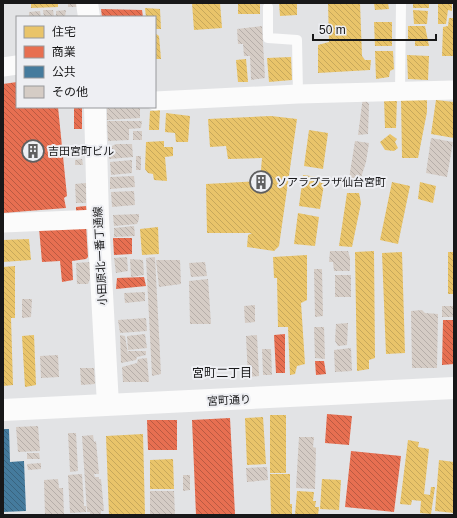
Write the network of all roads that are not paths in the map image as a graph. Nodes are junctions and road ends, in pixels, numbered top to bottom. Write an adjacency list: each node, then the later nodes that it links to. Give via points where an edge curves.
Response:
1 (88, 3): 4 (street)
2 (401, 3): 8 (lane)
3 (268, 8): 9 (lane, via 268,38 297,40)
4 (88, 16)
5 (16, 65): 6 (street)
6 (3, 67)
7 (454, 90): 8 (street)
8 (400, 92): 9 (street)
9 (298, 94): 10 (street)
10 (156, 101)
11 (95, 108): 12 (street, 小田原北一番丁通線)
12 (98, 219): 13 (street); 15 (street, 小田原北一番丁通線)
13 (3, 223)
14 (454, 388): 15 (street, 宮町通り)
15 (108, 405): 16 (street, 宮町通り)
16 (3, 410)

